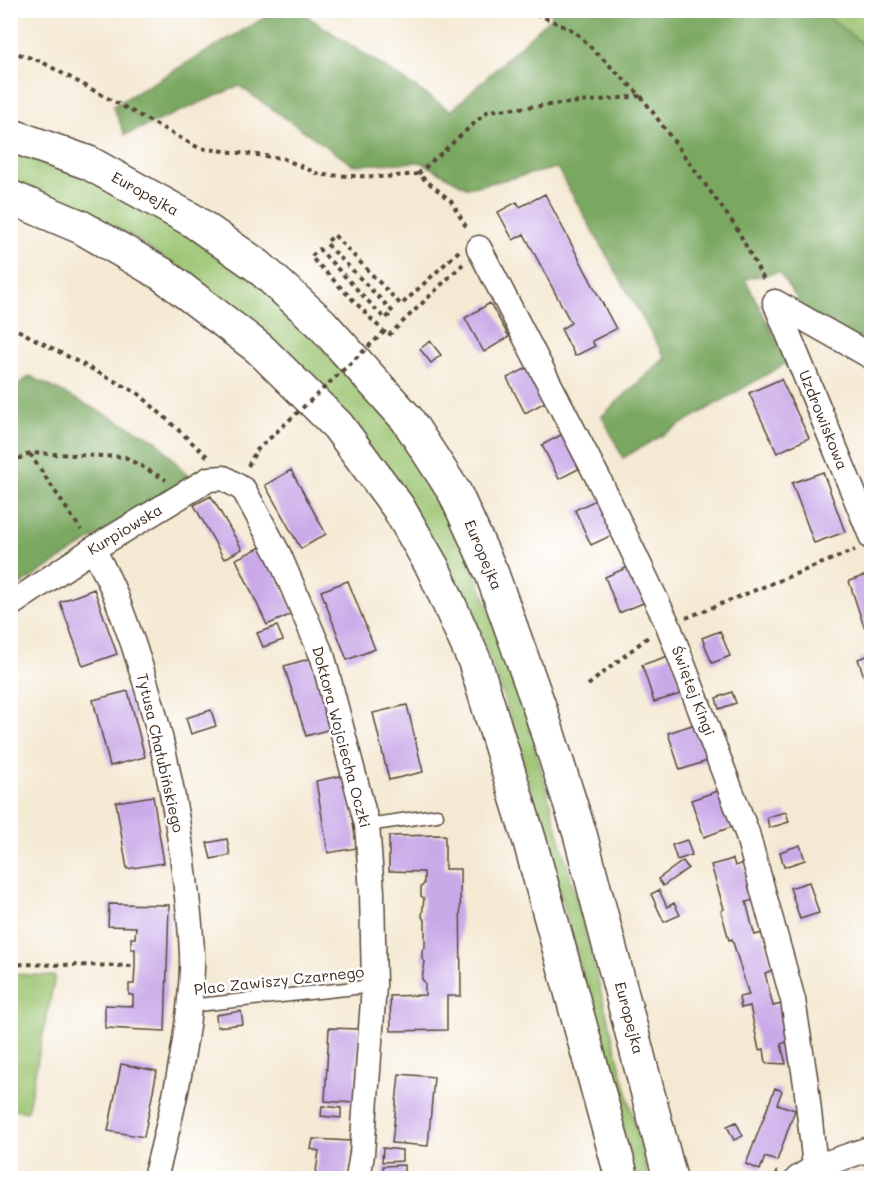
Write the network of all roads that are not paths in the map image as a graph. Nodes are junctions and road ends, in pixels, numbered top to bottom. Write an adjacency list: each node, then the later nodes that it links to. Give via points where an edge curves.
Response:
1 (10, 135): 18 (main road, Europejka, via 89,163 192,220 258,267 321,323 407,419 455,493 492,574 580,834)
2 (10, 197): 17 (main road, via 81,227 162,273 260,349 338,426 398,507 433,568 475,662 530,842)
3 (476, 243): 14 (street, Świętej Kingi, via 598,477 668,625 747,833 793,1000 806,1084)
4 (872, 357): 6 (street, Uzdrowiskowa, via 775,302)
5 (244, 490): 7 (street, Kurpiowska, via 224,478 209,479); 10 (street, Doktora Wojciecha Oczki, via 279,555 324,658)
6 (866, 543)
7 (93, 549): 8 (street, Kurpiowska); 12 (street, Tytusa Chałubińskiego, via 118,600 140,669 181,836 192,968)
8 (10, 605)
9 (437, 815): 10 (lane)
10 (366, 825): 11 (street, Doktora Wojciecha Oczki)
11 (374, 986): 12 (lane, Plac Zawiszy Czarnego); 16 (street, Doktora Wojciecha Oczki)
12 (188, 1006): 15 (street, Tytusa Chałubińskiego, via 185,1044)
13 (872, 1148): 14 (street)
14 (806, 1173)
15 (154, 1179)
16 (358, 1179)
17 (622, 1179)
18 (670, 1179)

